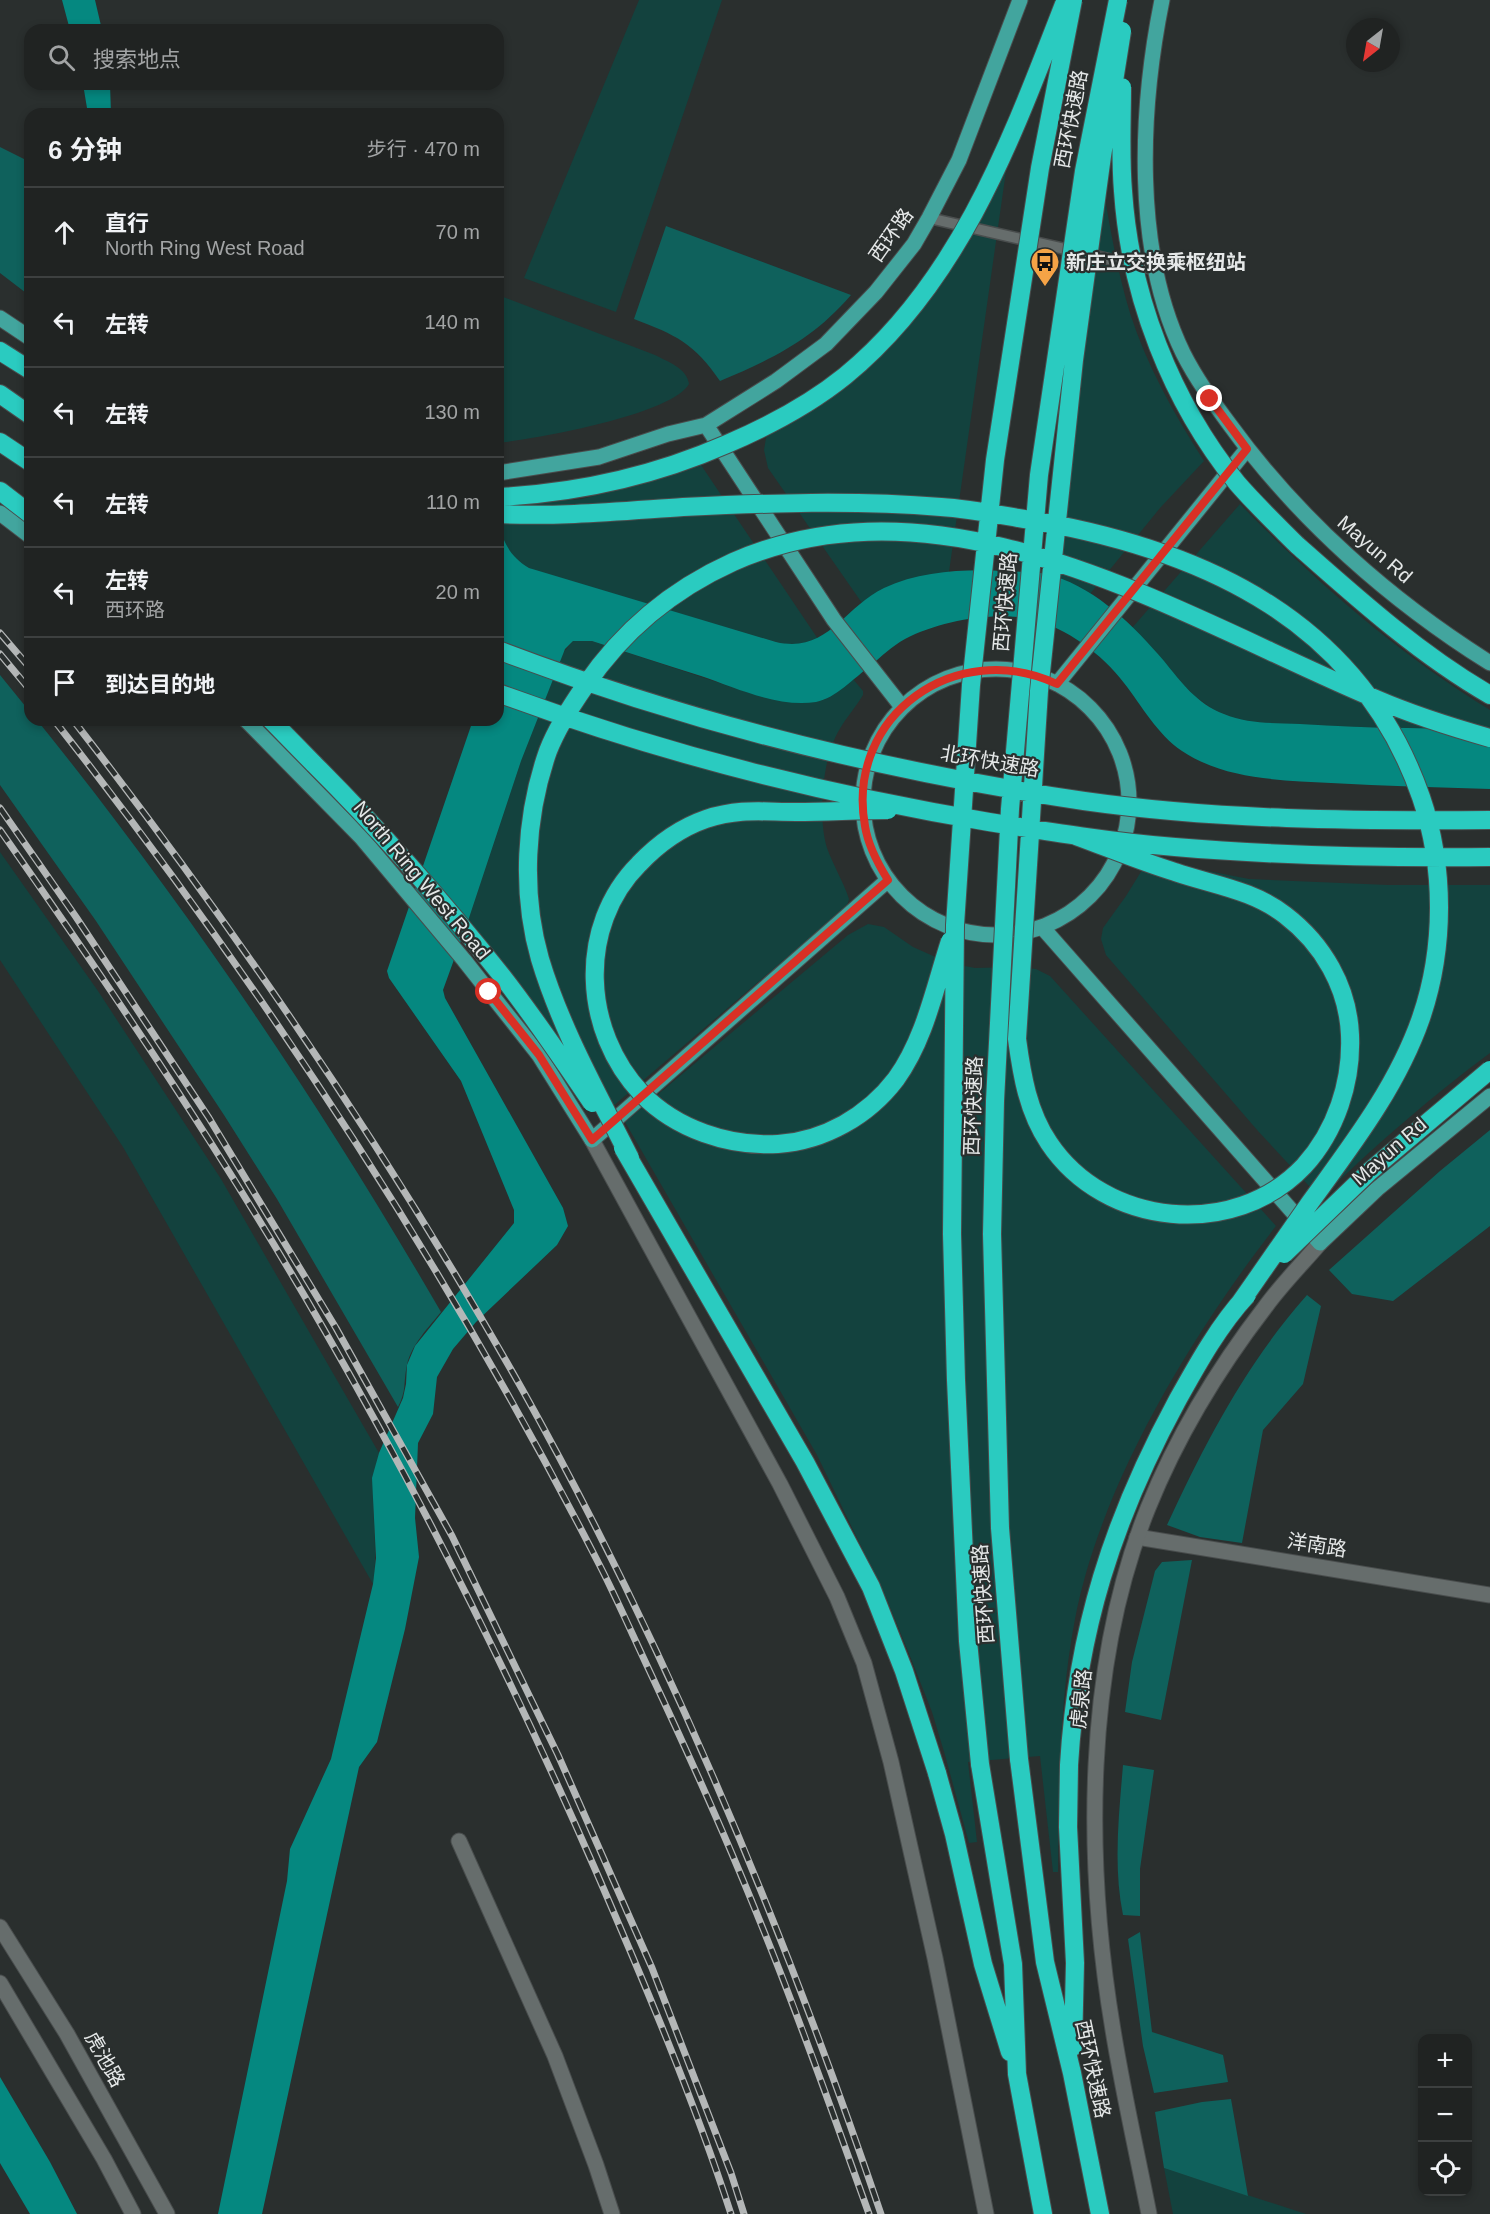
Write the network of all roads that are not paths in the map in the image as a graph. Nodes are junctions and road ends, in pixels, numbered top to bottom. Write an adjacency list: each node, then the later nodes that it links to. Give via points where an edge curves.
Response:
1 (1020, 0): 8 (main road, 西环路, via 963,151)
2 (1066, 0): 22 (highway, bridge, via 1002,156 956,244 909,312 860,363 790,413 689,459 587,487)
3 (1073, 0): 41 (highway, 西环快速路, bridge, via 1040,168 995,460 971,685)
4 (1118, 0): 54 (highway, 西环快速路, bridge, via 1084,171 1039,475 1010,808 992,1234 1000,1528 1019,1759 1045,1962)
5 (1123, 0): 7 (highway)
6 (1162, 0): 9 (main road, via 1154,40 1144,165)
7 (1122, 31): 30 (highway, bridge, via 1122,184 1131,256 1155,340 1184,402 1237,483 1298,545 1409,640); 38 (highway, bridge, via 1074,360 1039,691 1017,1039 1020,1065 1031,1107 1048,1142 1071,1169 1102,1193 1133,1207 1179,1215 1227,1209 1264,1195 1296,1174 1316,1150 1332,1125 1345,1087 1350,1026 1342,993 1327,959 1302,929 1259,898 1175,873)
8 (929, 218): 9 (lane); 16 (main road, 西环路, via 876,292 826,344 783,377)
9 (1157, 270): 18 (main road, via 1183,352 1210,399)
10 (0, 318): 11 (main road)
11 (24, 334)
12 (0, 351): 13 (highway)
13 (24, 366)
14 (0, 394): 15 (highway)
15 (24, 411)
16 (706, 425): 20 (main road, via 599,457); 32 (main road, via 834,620)
17 (0, 442): 19 (highway)
18 (1247, 449): 28 (main road, Mayun Rd, via 1356,562 1459,644); 29 (main road)
19 (24, 458)
20 (504, 472)
21 (0, 491): 23 (highway)
22 (504, 496)
23 (24, 509)
24 (0, 513): 26 (main road)
25 (504, 514): 48 (highway, bridge, via 836,503 941,507 1050,524 1150,549 1226,579 1295,621 1344,666 1398,741 1424,807 1437,873 1433,965 1416,1032 1385,1092 1355,1141)
26 (24, 531)
27 (504, 652): 37 (highway, 北环快速路, bridge, via 608,690 787,742 1084,801 1306,818)
28 (1490, 663)
29 (1057, 684): 32 (main road, via 1015,670 970,671 929,686); 42 (main road, via 1085,703 1107,729 1127,777 1129,811 1123,844 1103,882 1072,912)
30 (1490, 694)
31 (504, 695): 36 (highway, bridge, via 659,748)
32 (902, 707): 40 (main road, via 872,751 863,789 867,837)
33 (252, 726): 45 (main road, North Ring West Road, via 361,837 464,960 539,1055)
34 (277, 726): 46 (highway, bridge, via 421,878 502,977)
35 (1490, 738): 46 (highway, bridge, via 1376,699 1113,583 975,541 906,532 846,534 772,547 714,571 650,612 603,661 554,738 534,808 529,881 540,960 577,1053)
36 (913, 809): 38 (highway, bridge); 41 (highway, bridge, via 742,811 706,819 666,840 626,878 601,924 594,984 607,1037 632,1083 653,1104 680,1122 711,1136 750,1144 807,1140 855,1117 882,1095 899,1074 917,1040)
37 (1490, 820)
38 (1076, 836): 39 (highway, bridge, via 1301,855)
39 (1490, 857)
40 (888, 880): 42 (main road, via 912,905 957,930 1000,935); 45 (main road)
41 (955, 925): 55 (highway, 西环快速路, bridge, via 952,1234 968,1630 980,1764 1013,1964)
42 (1042, 927): 47 (main road)
43 (1490, 1070): 48 (highway, bridge, via 1370,1171 1284,1254)
44 (1490, 1096): 47 (main road, Mayun Rd, via 1377,1189)
45 (592, 1140): 59 (street, via 780,1484 837,1597 864,1663 891,1762 932,1946)
46 (630, 1158): 55 (highway, bridge, via 805,1462 871,1587 904,1671 937,1773 983,1964)
47 (1320, 1243): 49 (street, 虎泉路, via 1267,1304 1224,1366 1182,1436)
48 (1240, 1303): 54 (highway, bridge, via 1207,1351 1145,1463 1119,1526 1083,1646 1069,1765 1075,1963)
49 (1137, 1537): 50 (street, 洋南路); 62 (street, 虎泉路, via 1108,1645 1101,1695 1096,1838 1112,2020)
50 (1490, 1595)
51 (459, 1841): 58 (street, via 555,2056)
52 (0, 1927): 57 (street, 虎池路, via 67,2034)
53 (0, 1983): 56 (street)
54 (1072, 2073): 61 (highway, 西环快速路)
55 (1017, 2074): 60 (highway, 西环快速路)
56 (133, 2214)
57 (167, 2214)
58 (612, 2214)
59 (986, 2214)
60 (1043, 2214)
61 (1100, 2214)
62 (1149, 2214)

